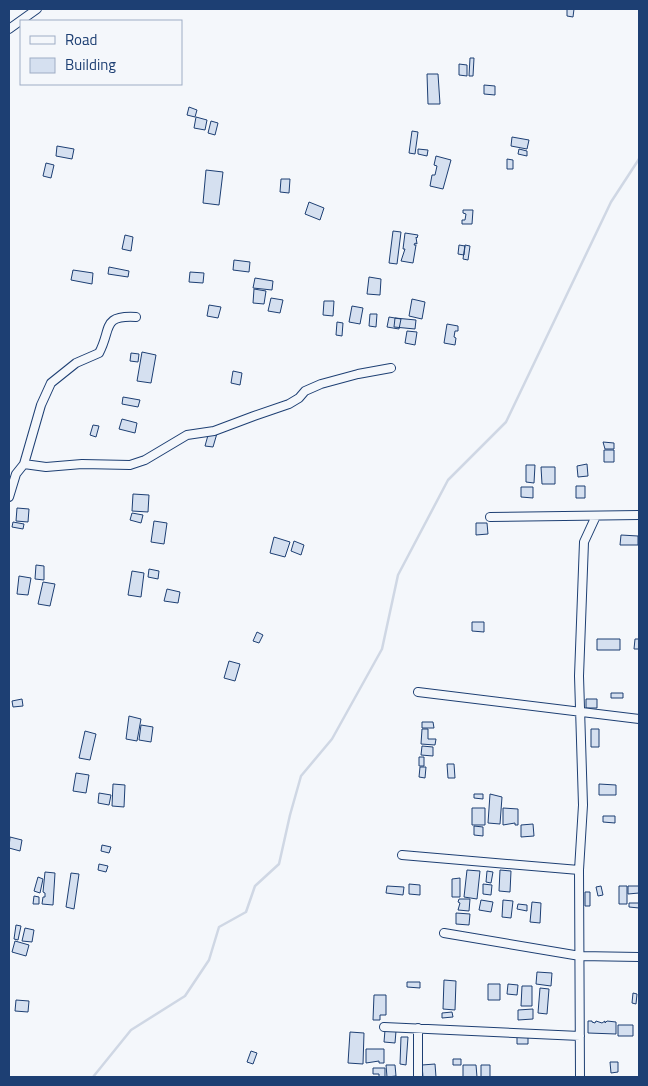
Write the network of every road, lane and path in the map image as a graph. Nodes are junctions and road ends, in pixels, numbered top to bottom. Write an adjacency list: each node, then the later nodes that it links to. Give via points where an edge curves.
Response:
1 (37, 9): 2 (street)
2 (22, 20)
3 (20, 21): 4 (street)
4 (9, 29)
5 (136, 317): 7 (street, via 114,319 99,352 76,363 52,383 41,405)
6 (391, 368): 7 (street, via 321,384 305,391 289,404 214,431 187,435 145,460 130,464 46,467)
7 (24, 464): 8 (street, via 16,474)
8 (9, 497)
9 (639, 515): 10 (street)
10 (596, 516): 11 (street); 13 (street, via 584,542 579,676)
11 (490, 517)
12 (418, 692): 13 (street)
13 (581, 712): 14 (street); 16 (street, via 583,805)
14 (639, 718)
15 (402, 855): 16 (street)
16 (579, 870): 18 (street)
17 (444, 933): 18 (street)
18 (580, 956): 19 (street); 22 (street)
19 (639, 957)
20 (384, 1027): 21 (street)
21 (418, 1028): 22 (street); 23 (street)
22 (580, 1036): 24 (street)
23 (418, 1077)
24 (580, 1077)

